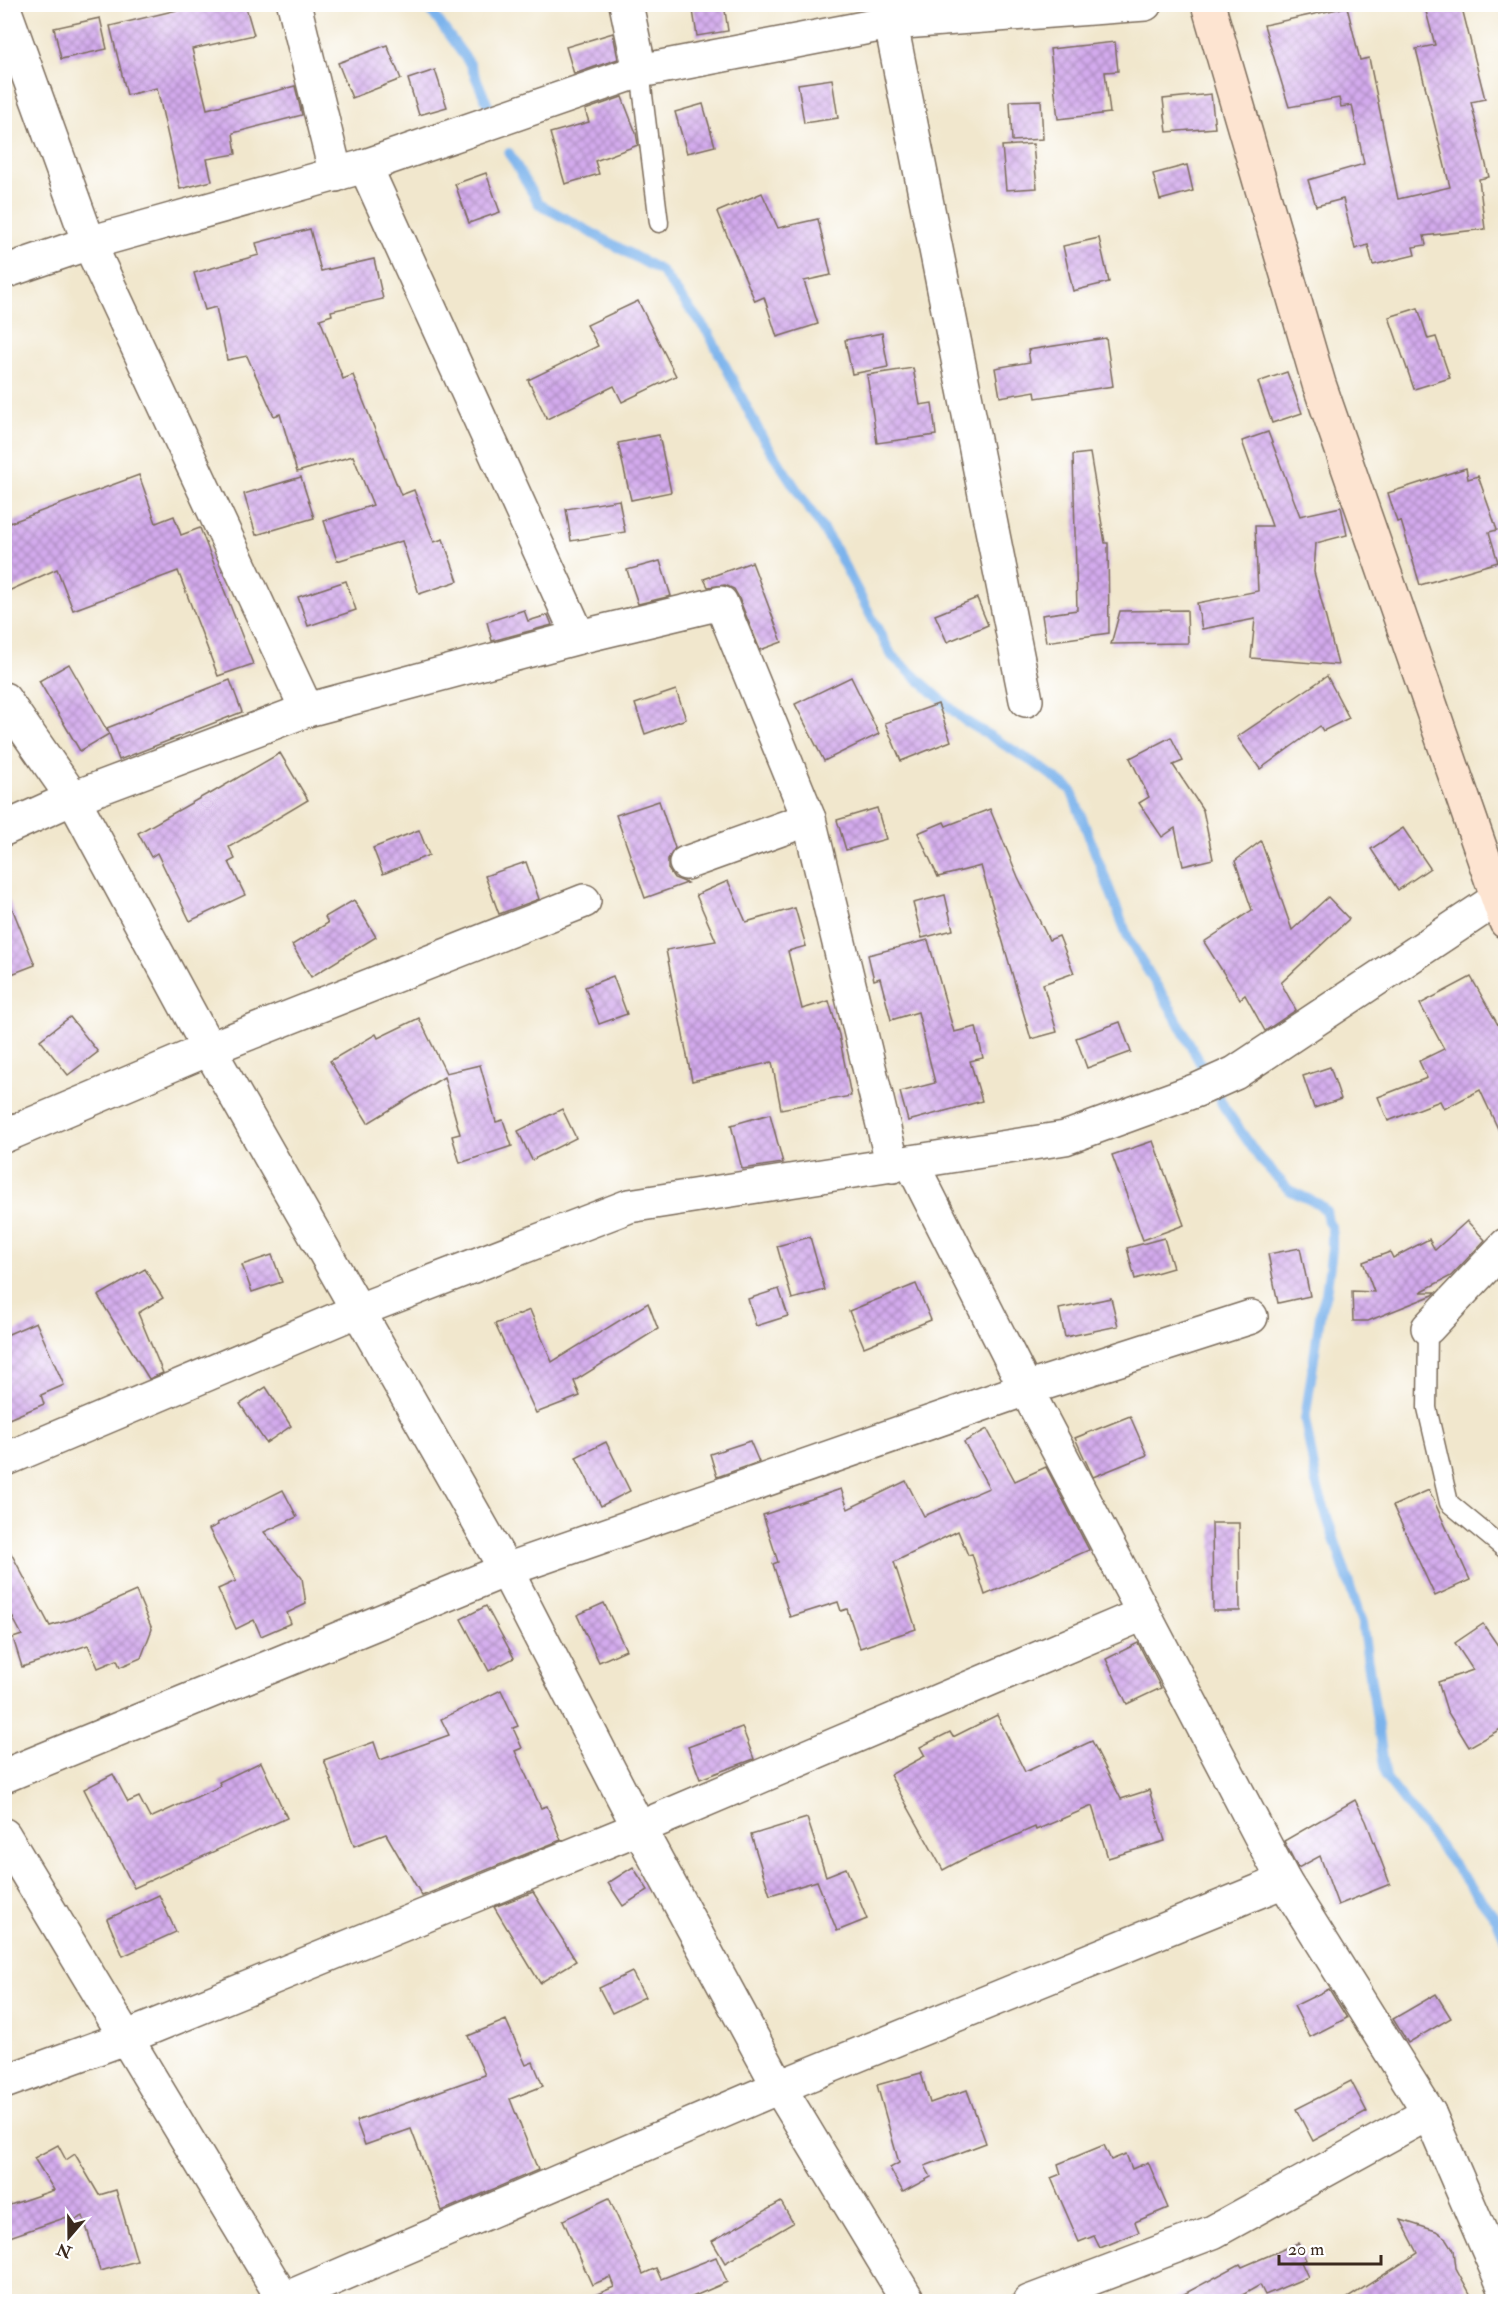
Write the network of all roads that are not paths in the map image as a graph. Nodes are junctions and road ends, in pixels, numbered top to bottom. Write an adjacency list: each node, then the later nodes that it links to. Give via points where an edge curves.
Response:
1 (294, 4): 8 (street)
2 (626, 4): 7 (street)
3 (1145, 4): 6 (street)
4 (1208, 4): 21 (street, via 1319,384)
5 (4, 8): 10 (street)
6 (888, 14): 7 (street); 14 (street)
7 (640, 71): 8 (street); 9 (lane)
8 (351, 170): 10 (street); 12 (street)
9 (659, 223)
10 (89, 243): 11 (street); 15 (street)
11 (4, 272)
12 (579, 637): 15 (street); 17 (street, via 721,603)
13 (4, 699): 16 (street)
14 (1026, 700)
15 (307, 710): 16 (street)
16 (73, 798): 18 (street); 22 (street)
17 (809, 819): 19 (street); 24 (street)
18 (4, 829)
19 (686, 863)
20 (584, 900): 22 (street)
21 (1503, 905): 24 (street, via 1235,1073 1197,1090 1065,1138)
22 (209, 1049): 23 (street); 26 (street)
23 (4, 1136)
24 (902, 1164): 26 (street, via 629,1206); 29 (street)
25 (1506, 1245): 28 (street)
26 (359, 1310): 30 (street); 32 (street)
27 (1251, 1317): 29 (street)
28 (1428, 1328): 31 (lane, via 1427,1408 1449,1503)
29 (1026, 1389): 32 (street); 33 (street)
30 (4, 1460)
31 (1506, 1550)
32 (506, 1570): 34 (street); 35 (street)
33 (1143, 1614): 35 (street); 37 (street)
34 (4, 1776)
35 (639, 1828): 38 (street); 40 (street)
36 (4, 1835): 38 (street)
37 (1284, 1881): 40 (street); 41 (street)
38 (125, 2038): 39 (street); 43 (street)
39 (4, 2082)
40 (779, 2087): 43 (street); 44 (street)
41 (1429, 2113): 42 (street); 45 (street, via 1213,2232)
42 (1506, 2291)
43 (283, 2301)
44 (909, 2301)
45 (1029, 2301)

